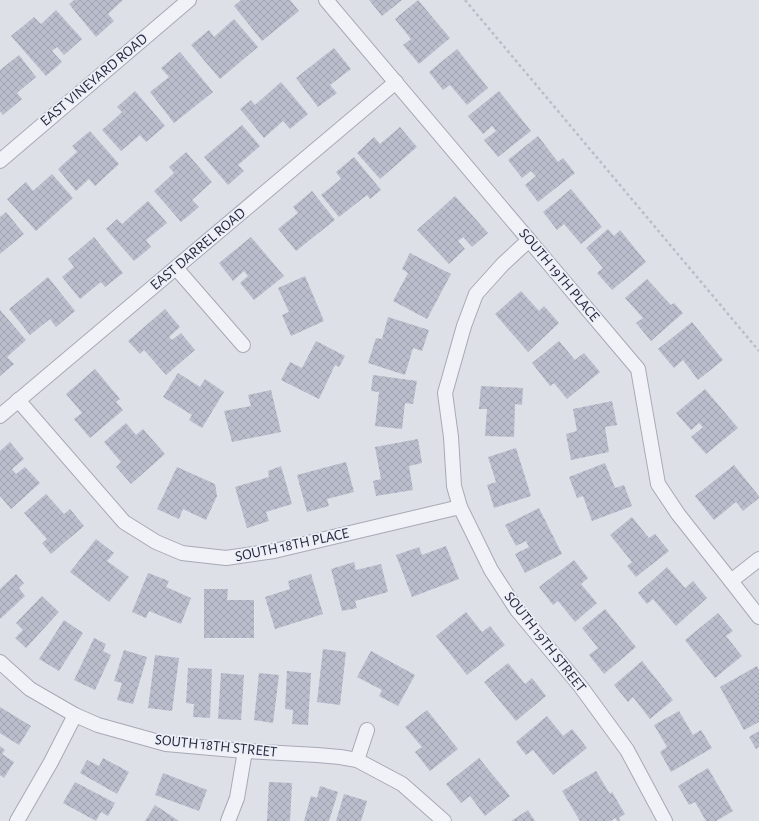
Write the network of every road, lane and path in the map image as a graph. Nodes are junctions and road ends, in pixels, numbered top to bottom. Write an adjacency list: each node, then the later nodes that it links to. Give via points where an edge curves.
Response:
1 (189, 0): 5 (street, EAST VINEYARD ROAD)
2 (326, 0): 4 (street, SOUTH 19TH PLACE)
3 (465, 0): 9 (path)
4 (396, 82): 6 (street, SOUTH 19TH PLACE); 7 (street, EAST DARREL ROAD)
5 (0, 161)
6 (529, 240): 12 (street, SOUTH 19TH STREET, via 502,264 476,294 445,393 454,486); 14 (street, SOUTH 19TH PLACE, via 638,369 658,484 678,514)
7 (176, 268): 8 (street); 10 (street, EAST DARREL ROAD)
8 (243, 345)
9 (759, 351)
10 (18, 400): 11 (street, EAST DARREL ROAD); 12 (street, SOUTH 18TH PLACE, via 124,522 156,542 182,553 226,558 274,551)
11 (0, 416)
12 (460, 507): 24 (street, SOUTH 19TH STREET, via 491,570 517,610 581,687 627,750)
13 (759, 559): 14 (street)
14 (732, 581): 15 (street, SOUTH 19TH PLACE)
15 (759, 617)
16 (0, 662): 17 (street, SOUTH 18TH STREET, via 30,689)
17 (75, 715): 19 (street, SOUTH 18TH STREET, via 98,725 166,744); 21 (street)
18 (367, 730): 20 (street)
19 (245, 751): 20 (street, SOUTH 18TH STREET); 22 (street, via 237,798)
20 (357, 760): 23 (street, SOUTH 18TH STREET, via 402,784)
21 (17, 821)
22 (228, 821)
23 (444, 821)
24 (665, 821)

